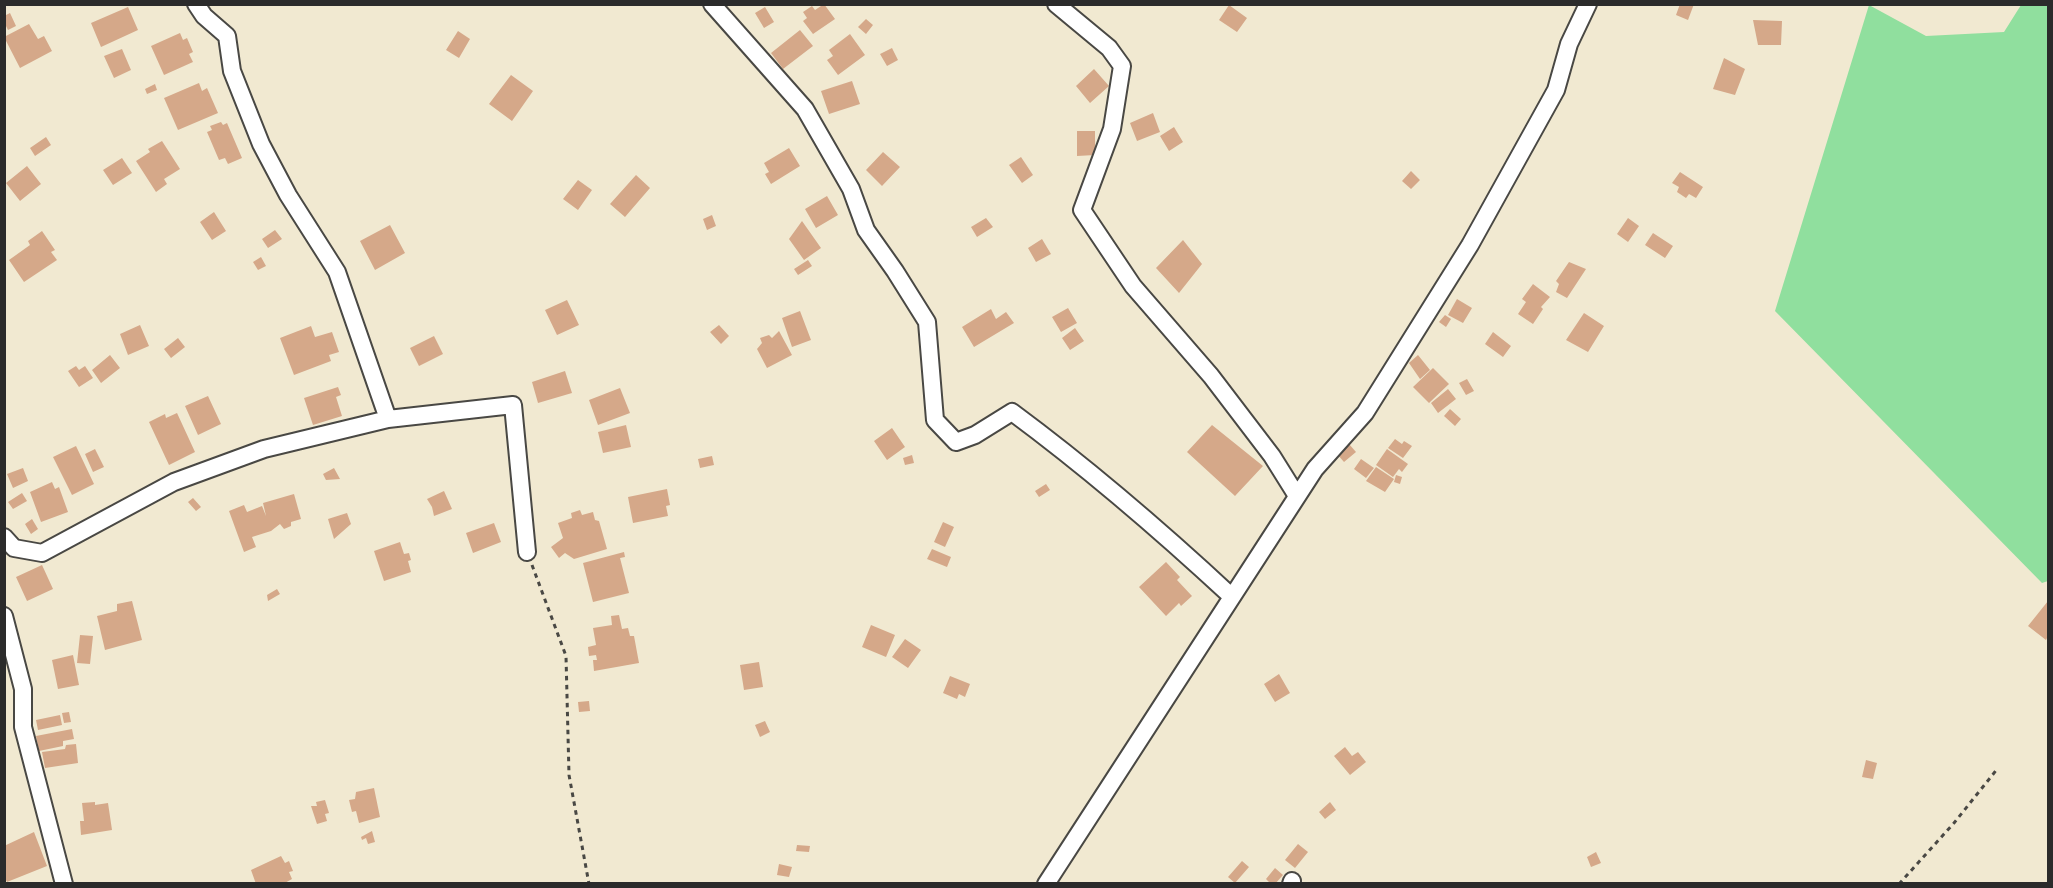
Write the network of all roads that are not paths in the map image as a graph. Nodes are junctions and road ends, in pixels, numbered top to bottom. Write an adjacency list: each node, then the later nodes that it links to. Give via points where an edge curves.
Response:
1 (196, 4): 5 (street, via 227,36 232,71 261,144 337,272)
2 (712, 4): 9 (street, via 805,109 850,189 866,230 927,322 935,420 956,442 1012,412 1149,521)
3 (1056, 4): 6 (street, via 1109,48 1122,66 1112,129 1083,210 1132,286 1211,376)
4 (1588, 4): 6 (street, via 1569,44 1556,90 1470,245 1365,413 1315,469)
5 (388, 419): 7 (street, via 264,449 174,482 42,553 14,548); 8 (street, via 513,405)
6 (1298, 495): 9 (street)
7 (4, 537)
8 (527, 552)
9 (1231, 596): 12 (street)
10 (4, 616): 11 (street, via 23,689 23,726)
11 (64, 884)
12 (1046, 884)

